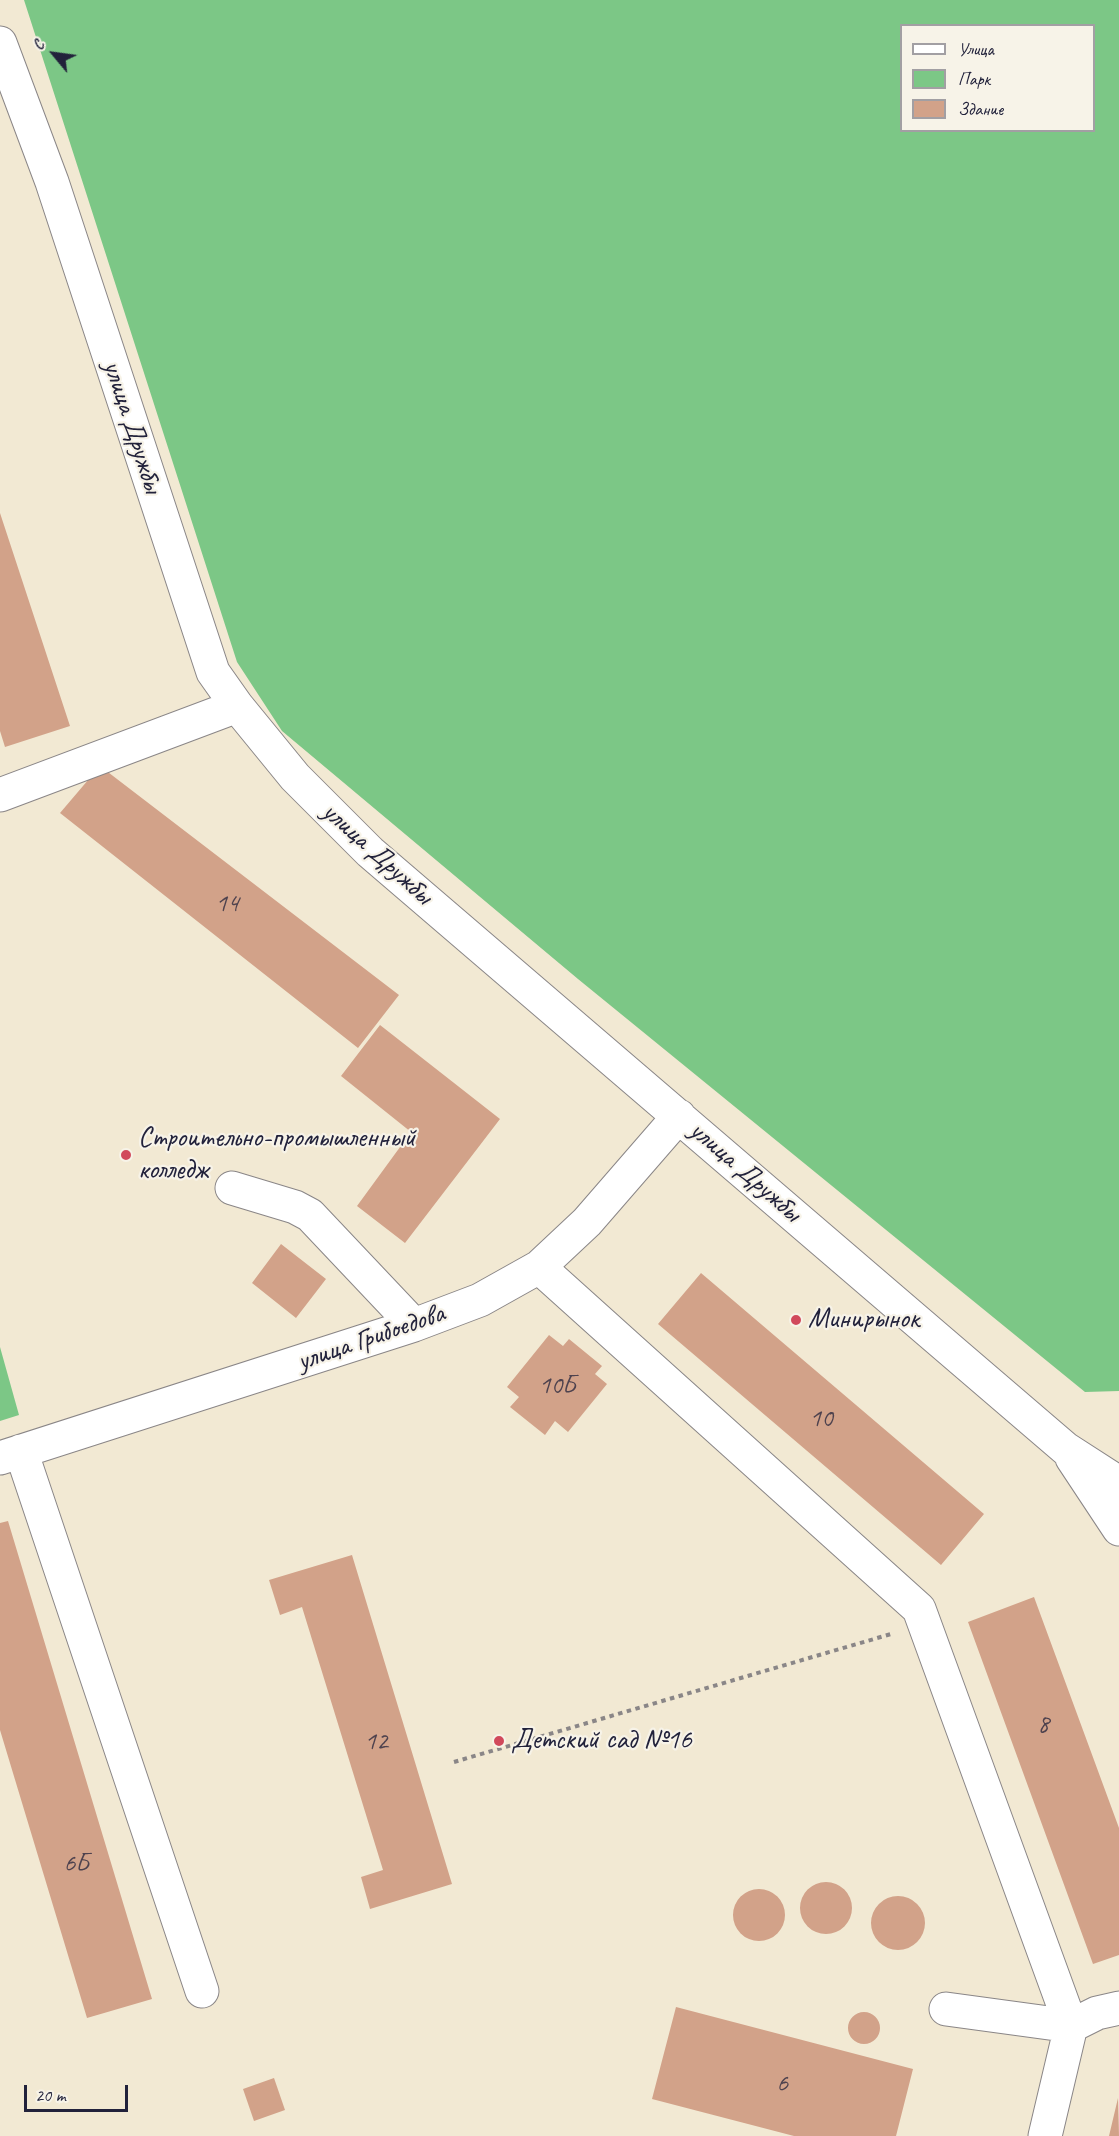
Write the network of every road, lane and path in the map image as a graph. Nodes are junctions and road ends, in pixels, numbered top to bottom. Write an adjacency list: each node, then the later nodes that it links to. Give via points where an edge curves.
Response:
1 (0, 43): 2 (street, улица Дружбы, via 52,182 213,672)
2 (237, 706): 3 (street); 4 (street, улица Дружбы, via 295,777 370,852)
3 (0, 795)
4 (679, 1116): 6 (street, улица Грибоедова, via 587,1222); 8 (street, улица Дружбы)
5 (232, 1188): 7 (street, via 310,1215)
6 (538, 1267): 7 (street, улица Грибоедова, via 480,1300); 12 (street, via 919,1609)
7 (414, 1325): 9 (street, улица Грибоедова)
8 (1066, 1449): 10 (street); 11 (street)
9 (11, 1454): 14 (street)
10 (1119, 1483)
11 (1119, 1529)
12 (925, 1625): 13 (path); 17 (street)
13 (454, 1762)
14 (202, 1991)
15 (1119, 2008): 17 (street)
16 (946, 2009): 17 (street)
17 (1071, 2025): 18 (street)
18 (1044, 2136)

